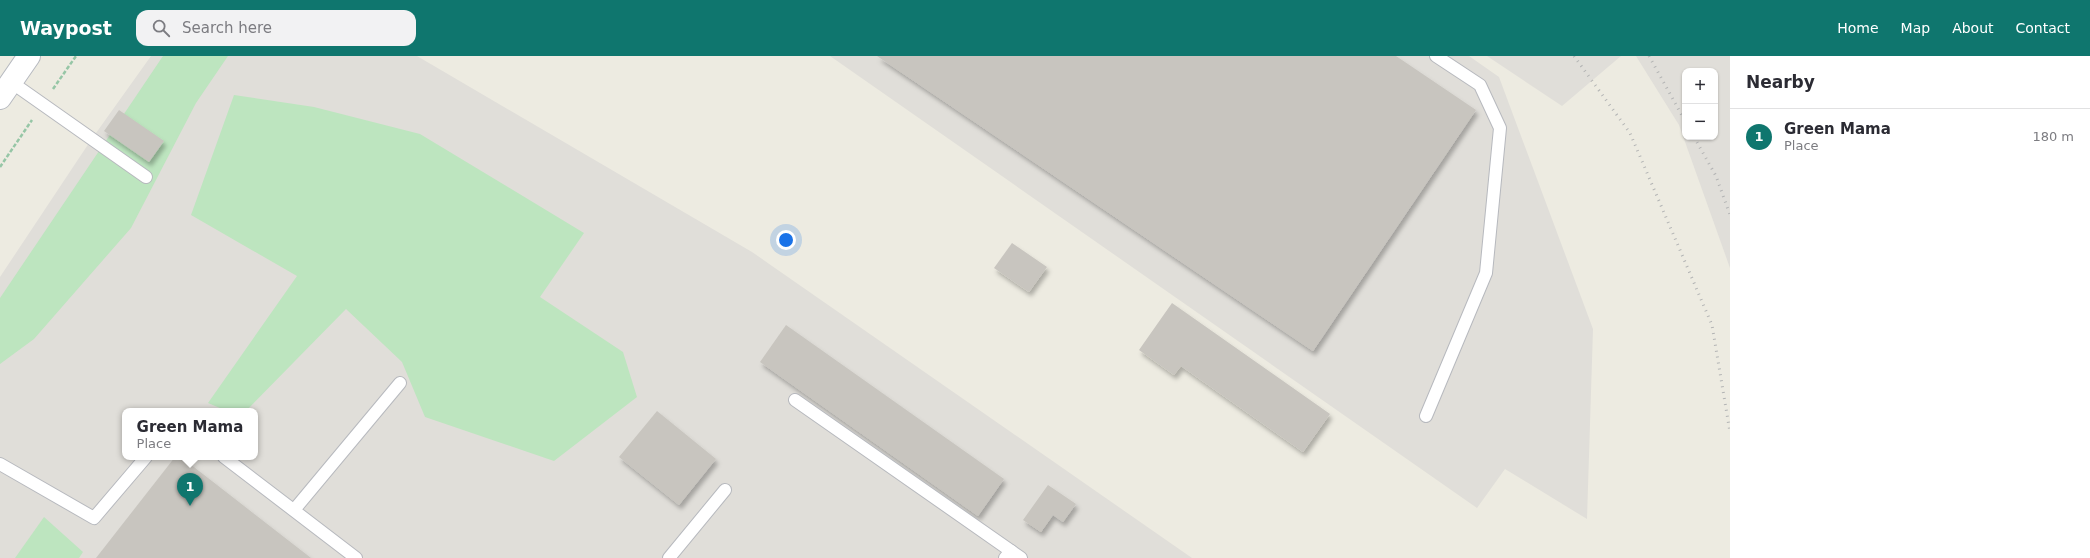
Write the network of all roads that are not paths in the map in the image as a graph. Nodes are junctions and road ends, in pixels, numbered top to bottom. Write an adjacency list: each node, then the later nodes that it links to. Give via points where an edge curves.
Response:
1 (29, 56): 3 (street)
2 (1436, 56): 7 (lane, via 1480,85 1500,128 1486,273)
3 (6, 90): 4 (lane)
4 (146, 177)
5 (400, 383): 12 (lane)
6 (795, 400): 13 (lane)
7 (1426, 416)
8 (143, 460): 10 (lane, via 94,518)
9 (228, 460): 12 (lane)
10 (0, 464)
11 (725, 490): 15 (lane)
12 (294, 510): 14 (lane)
13 (1008, 554): 16 (lane)
14 (356, 558)
15 (669, 558)
16 (1021, 558)

